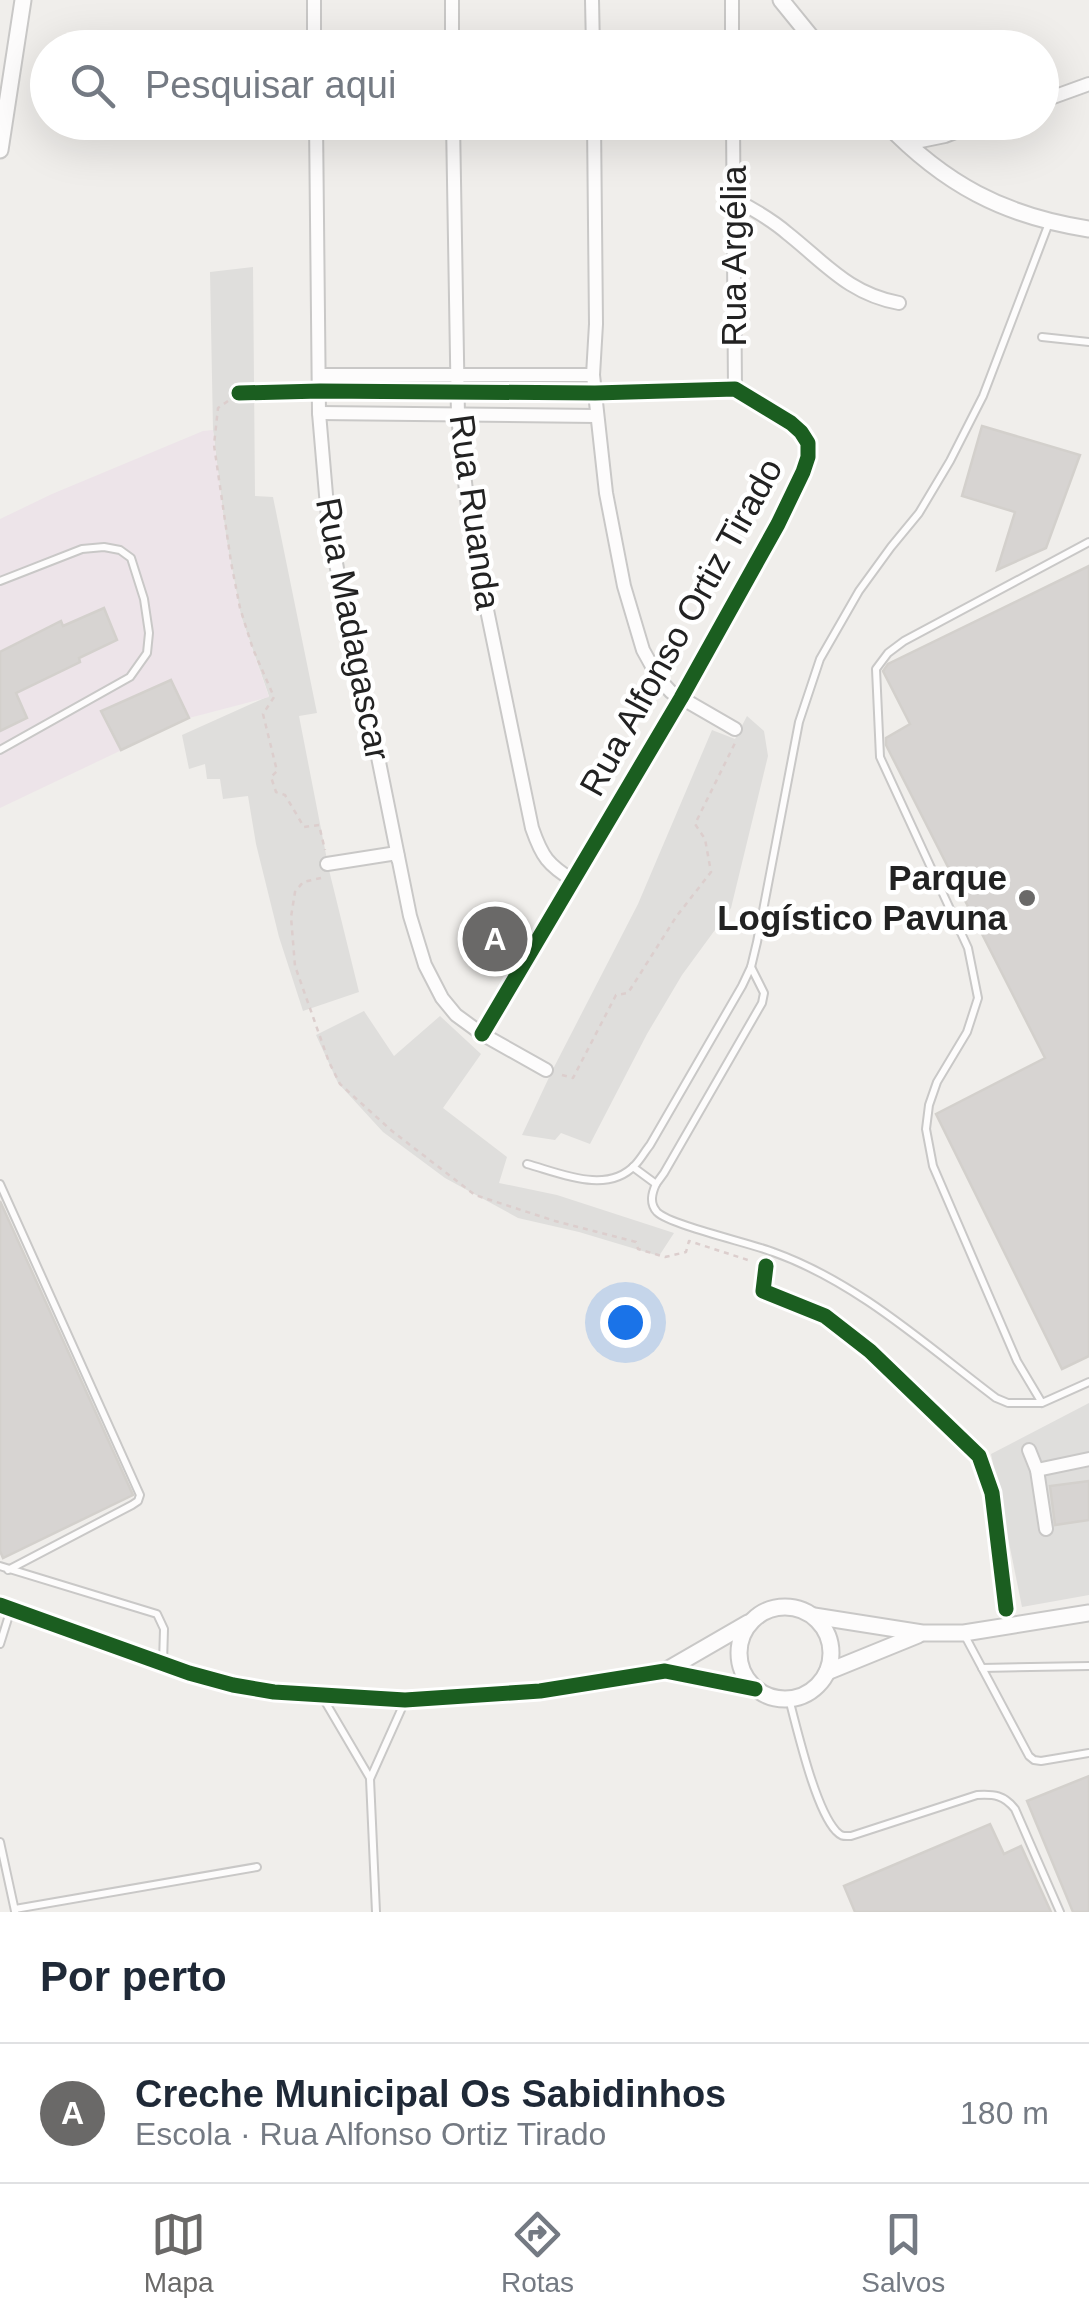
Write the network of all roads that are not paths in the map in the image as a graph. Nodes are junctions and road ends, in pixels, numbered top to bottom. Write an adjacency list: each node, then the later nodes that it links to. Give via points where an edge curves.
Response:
1 (23, 0): 22 (street)
2 (314, 0): 8 (street)
3 (452, 0): 9 (street)
4 (592, 0): 10 (street)
5 (748, 0): 7 (street)
6 (781, 0): 11 (street)
7 (732, 6)
8 (314, 30)
9 (452, 30)
10 (593, 30)
11 (805, 30)
12 (1089, 84): 13 (street)
13 (1059, 95)
14 (316, 140): 30 (street, Rua Madagascar)
15 (453, 140): 32 (street, Rua Ruanda)
16 (594, 140): 31 (street)
17 (733, 140): 24 (street, Rua Argélia)
18 (902, 140): 21 (street)
19 (925, 140): 21 (street)
20 (942, 140): 23 (street)
21 (906, 144): 23 (street)
22 (0, 150)
23 (929, 164): 25 (street, via 974,194)
24 (734, 198): 27 (street, via 862,293); 33 (street, Rua Argélia)
25 (1050, 222): 26 (street); 49 (lane, via 983,396 950,461 920,513 858,590 820,658 800,722)
26 (1089, 230)
27 (899, 303)
28 (1042, 337): 29 (lane)
29 (1089, 342)
30 (320, 375): 32 (street); 34 (street, Rua Madagascar)
31 (593, 375): 32 (street); 37 (street)
32 (459, 376): 36 (street, Rua Ruanda)
33 (734, 389): 37 (street); 43 (street, Rua Alfonso Ortiz Tirado, via 801,432 808,457)
34 (320, 391): 35 (street); 36 (street); 38 (street, Rua Madagascar)
35 (238, 393)
36 (458, 394): 37 (street); 39 (street, Rua Ruanda)
37 (595, 394): 40 (street)
38 (319, 413): 39 (street); 46 (street, Rua Madagascar, via 341,592)
39 (458, 416): 40 (street); 48 (street, Rua Ruanda, via 470,516 532,828 544,858)
40 (596, 416): 43 (street, via 624,586 642,650 659,679)
41 (1089, 542): 58 (lane, via 904,641 876,669 880,757 968,948 978,998 968,1032 928,1105 932,1166)
42 (0, 581): 45 (lane, via 82,549 120,550 131,558 149,633 147,653 130,677)
43 (681, 698): 44 (street); 48 (street, Rua Alfonso Ortiz Tirado)
44 (735, 729)
45 (0, 750)
46 (398, 857): 47 (street); 50 (street, Rua Madagascar, via 434,985 456,1015)
47 (328, 864)
48 (574, 880): 50 (street, Rua Alfonso Ortiz Tirado)
49 (751, 967): 53 (lane); 55 (lane, via 762,1003)
50 (482, 1034): 51 (street, Rua Madagascar)
51 (546, 1070)
52 (526, 1164): 53 (lane, via 602,1181)
53 (634, 1168): 55 (lane)
54 (0, 1184): 63 (lane, via 140,1495 132,1506)
55 (656, 1184): 58 (lane, via 653,1206 668,1220 803,1262 996,1398)
56 (766, 1266): 65 (street, via 763,1291 826,1316 979,1456 992,1494)
57 (1089, 1382): 58 (lane)
58 (1042, 1403)
59 (1030, 1450): 61 (street)
60 (1089, 1459): 61 (street)
61 (1037, 1470): 62 (street)
62 (1046, 1529)
63 (4, 1568): 72 (lane, via 157,1614 164,1629)
64 (6, 1607): 71 (lane); 72 (street)
65 (1006, 1609)
66 (1089, 1614): 70 (street)
67 (814, 1616): 68 (street, via 780,1606); 69 (street); 76 (street, via 828,1636)
68 (748, 1623): 75 (street); 77 (street, via 738,1658)
69 (922, 1633): 70 (street); 76 (street)
70 (964, 1633): 74 (lane)
71 (0, 1644)
72 (163, 1664): 78 (street, via 233,1685)
73 (1089, 1666): 74 (lane)
74 (982, 1668): 81 (lane, via 1034,1760)
75 (664, 1671): 77 (street); 80 (street, via 540,1691)
76 (827, 1672): 79 (street, via 812,1690)
77 (755, 1689): 79 (street)
78 (322, 1696): 80 (street); 82 (lane)
79 (789, 1699): 87 (lane, via 823,1810 837,1832 851,1836 977,1796 1003,1797 1015,1809)
80 (405, 1700): 82 (lane)
81 (1089, 1753)
82 (370, 1779): 86 (lane)
83 (0, 1842): 85 (lane)
84 (258, 1867): 85 (lane)
85 (15, 1911)
86 (376, 1912)
87 (1060, 1912)

